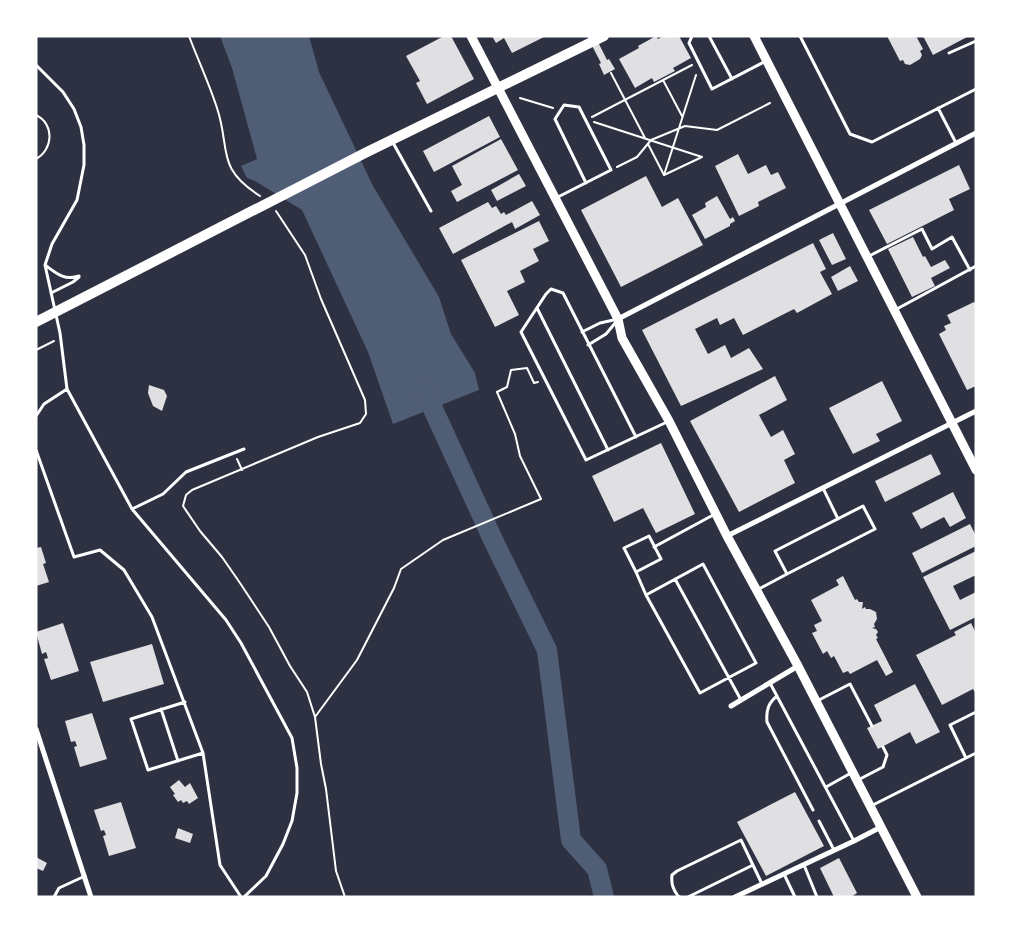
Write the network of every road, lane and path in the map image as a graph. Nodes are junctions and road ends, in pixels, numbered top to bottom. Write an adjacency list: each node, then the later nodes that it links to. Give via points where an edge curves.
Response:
1 (189, 36): 39 (path, via 217,107 228,163 246,187)
2 (471, 36): 17 (street)
3 (604, 36): 17 (main road)
4 (692, 36): 15 (lane, via 688,43 712,89)
5 (709, 36): 15 (lane)
6 (754, 36): 10 (street)
7 (800, 36): 23 (lane, via 850,134 872,142)
8 (976, 41): 9 (lane)
9 (948, 53)
10 (767, 61): 15 (lane); 40 (street)
11 (36, 65): 44 (lane, via 63,92 74,109 84,145 83,177 77,200)
12 (693, 65): 16 (path)
13 (697, 71): 25 (path)
14 (611, 73): 20 (path)
15 (732, 79)
16 (663, 80): 20 (path); 25 (path)
17 (498, 89): 29 (main road); 38 (street)
18 (976, 89): 23 (lane)
19 (520, 98): 22 (path)
20 (625, 100): 28 (path); 28 (path, via 592,117 592,121)
21 (770, 103): 26 (path, via 717,130 685,126)
22 (553, 108)
23 (938, 108): 31 (lane)
24 (36, 115): 34 (path, via 47,124 50,138 46,151)
25 (683, 117): 26 (path)
26 (678, 129): 30 (path); 33 (path)
27 (976, 133): 31 (street)
28 (645, 138): 30 (path)
29 (391, 140): 42 (lane); 51 (main road)
30 (651, 140): 32 (path); 33 (path)
31 (956, 143): 40 (street)
32 (648, 144): 35 (path, via 637,157); 36 (path)
33 (673, 147): 36 (path); 36 (path, via 702,157)
34 (36, 159)
35 (611, 170): 37 (lane); 37 (lane, via 579,108 564,105 555,119)
36 (664, 175)
37 (586, 183): 38 (lane)
38 (555, 198): 50 (street)
39 (264, 199)
40 (840, 204): 43 (street); 50 (street)
41 (275, 209): 67 (path, via 305,255 366,400 366,414 360,423 318,437)
42 (431, 211)
43 (867, 257): 46 (lane, via 922,229 932,249 952,237); 49 (street)
44 (44, 265): 47 (lane); 47 (lane, via 61,277 71,279 79,276)
45 (976, 266): 46 (lane)
46 (970, 270): 49 (lane)
47 (51, 293): 53 (lane)
48 (537, 308): 52 (lane, via 551,289 563,293); 56 (lane, via 521,332); 65 (lane)
49 (895, 310): 61 (street)
50 (618, 319): 52 (lane); 54 (lane, via 606,334); 60 (street, via 622,338)
51 (36, 322)
52 (582, 332): 54 (lane)
53 (60, 338): 55 (path); 57 (lane)
54 (588, 344): 62 (lane)
55 (36, 350)
56 (545, 379): 65 (lane, via 586,460); 90 (path, via 534,383 527,368 511,370 507,387 497,392 515,434 520,456 541,499 443,540 401,569 356,660)
57 (67, 389): 59 (lane, via 44,404); 70 (lane)
58 (976, 411): 61 (street)
59 (36, 416)
60 (669, 421): 62 (lane); 71 (street)
61 (952, 424): 68 (street); 69 (street)
62 (636, 437): 65 (lane)
63 (244, 449): 66 (lane)
64 (36, 450): 86 (lane, via 74,557 100,550 124,570 152,617)
65 (608, 450)
66 (234, 453): 67 (path); 70 (lane, via 186,472 163,494)
67 (242, 470): 90 (path, via 189,492 184,506 270,627 308,692)
68 (976, 470)
69 (823, 488): 72 (lane); 73 (street)
70 (132, 509): 113 (lane, via 226,620 292,738 297,792 292,821 266,876)
71 (715, 514): 73 (street); 74 (lane)
72 (838, 518): 76 (lane, via 775,551); 76 (lane, via 863,506 875,529)
73 (726, 536): 78 (street)
74 (654, 547): 75 (lane, via 660,560); 75 (lane, via 648,536 624,548)
75 (636, 572): 79 (lane)
76 (787, 574): 78 (lane)
77 (675, 580): 79 (lane); 81 (lane); 81 (lane, via 703,564 756,663)
78 (756, 590): 80 (street)
79 (646, 595): 81 (lane, via 700,693)
80 (798, 666): 82 (street); 85 (street)
81 (729, 678): 84 (lane)
82 (770, 682): 83 (lane); 84 (street)
83 (777, 696): 99 (lane); 101 (lane, via 770,701 767,722)
84 (741, 700): 87 (street)
85 (816, 701): 91 (lane, via 850,684); 98 (street)
86 (185, 702): 88 (lane); 95 (lane)
87 (731, 706)
88 (161, 709): 97 (lane); 97 (lane, via 131,719 148,770)
89 (976, 712): 96 (lane, via 950,725)
90 (315, 717): 114 (path, via 336,871)
91 (872, 726)
92 (36, 729): 109 (street)
93 (883, 746): 98 (lane, via 887,755 884,767)
94 (976, 752): 96 (lane)
95 (203, 753): 97 (lane); 113 (lane, via 220,866)
96 (966, 758): 100 (lane)
97 (178, 761)
98 (855, 776): 99 (lane); 100 (street)
99 (826, 787): 104 (lane)
100 (871, 806): 103 (street)
101 (813, 810)
102 (819, 821): 105 (lane)
103 (882, 827): 104 (street); 120 (street)
104 (854, 841): 105 (street)
105 (835, 851): 107 (street)
106 (753, 865): 110 (lane); 115 (lane, via 741,840 672,875); 116 (lane)
107 (804, 865): 108 (street); 119 (lane)
108 (784, 874): 110 (street); 118 (lane)
109 (84, 876): 111 (lane, via 58,888); 112 (street)
110 (762, 884): 117 (street)
111 (54, 897)
112 (91, 897)
113 (242, 897)
114 (344, 897)
115 (680, 897)
116 (688, 897)
117 (735, 897)
118 (795, 897)
119 (817, 897)
120 (917, 897)

